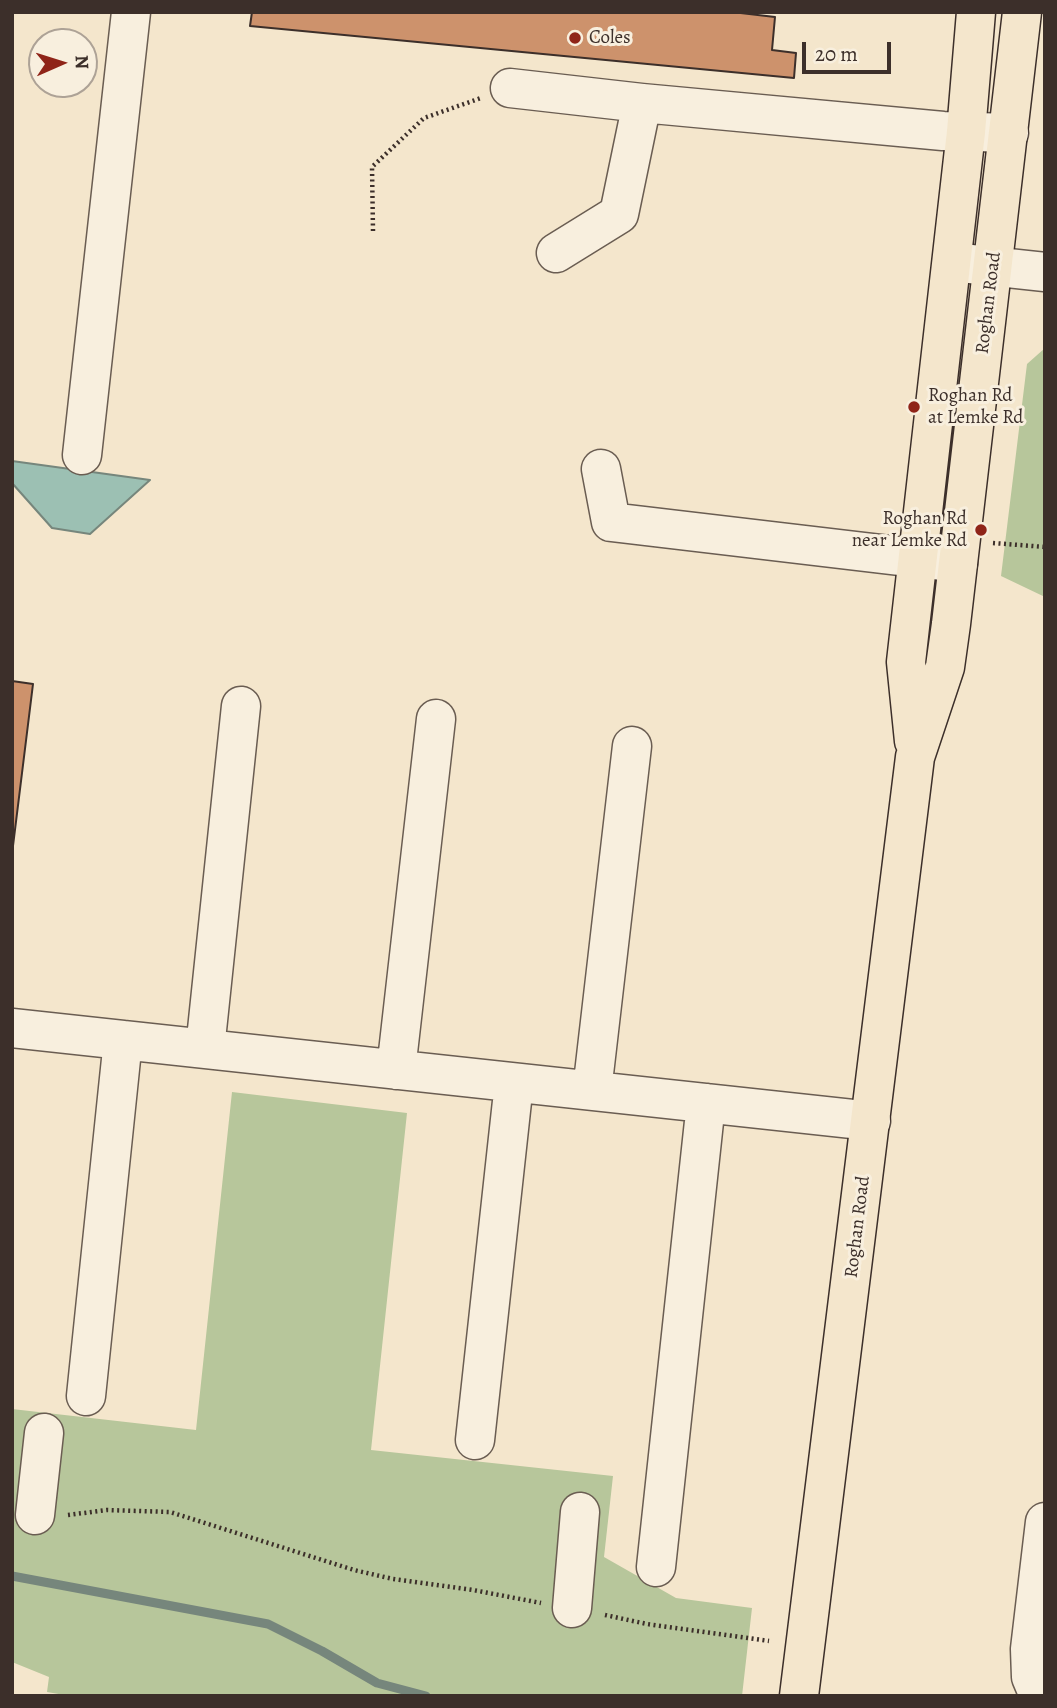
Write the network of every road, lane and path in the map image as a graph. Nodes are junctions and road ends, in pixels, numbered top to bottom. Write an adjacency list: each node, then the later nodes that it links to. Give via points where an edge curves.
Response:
1 (131, 12): 13 (street)
2 (976, 12): 6 (main road, Roghan Road)
3 (1022, 12): 7 (main road, Roghan Road)
4 (510, 88): 5 (street); 8 (path, via 425,118 372,167)
5 (642, 103): 6 (street); 9 (street, via 619,214)
6 (966, 132): 7 (street); 10 (main road, Roghan Road)
7 (1009, 133): 11 (main road, Roghan Road)
8 (373, 231)
9 (556, 253)
10 (952, 261): 11 (street); 17 (main road, Roghan Road)
11 (993, 266): 12 (street); 16 (main road, Roghan Road)
12 (1045, 272)
13 (82, 455)
14 (601, 469): 17 (street, via 611,523)
15 (1045, 547): 16 (path)
16 (971, 553): 17 (street); 21 (main road, Roghan Road, via 944,667)
17 (918, 558): 21 (main road, Roghan Road, via 906,662)
18 (241, 706): 24 (street)
19 (436, 719): 25 (street)
20 (632, 746): 27 (street)
21 (915, 757): 29 (main road, Roghan Road)
22 (12, 1028): 23 (street)
23 (123, 1040): 24 (street); 30 (street)
24 (205, 1049): 25 (street)
25 (396, 1070): 26 (street)
26 (514, 1083): 27 (street); 32 (street)
27 (592, 1091): 28 (street)
28 (706, 1103): 29 (street); 36 (street)
29 (871, 1121): 39 (main road, Roghan Road)
30 (86, 1396)
31 (44, 1433): 34 (street)
32 (475, 1440)
33 (580, 1512): 37 (street)
34 (35, 1516): 37 (path, via 107,1510 170,1512 354,1570)
35 (1045, 1522): 40 (street, via 1030,1666)
36 (656, 1567)
37 (572, 1608): 38 (path)
38 (769, 1641)
39 (799, 1696)
40 (1038, 1696)

